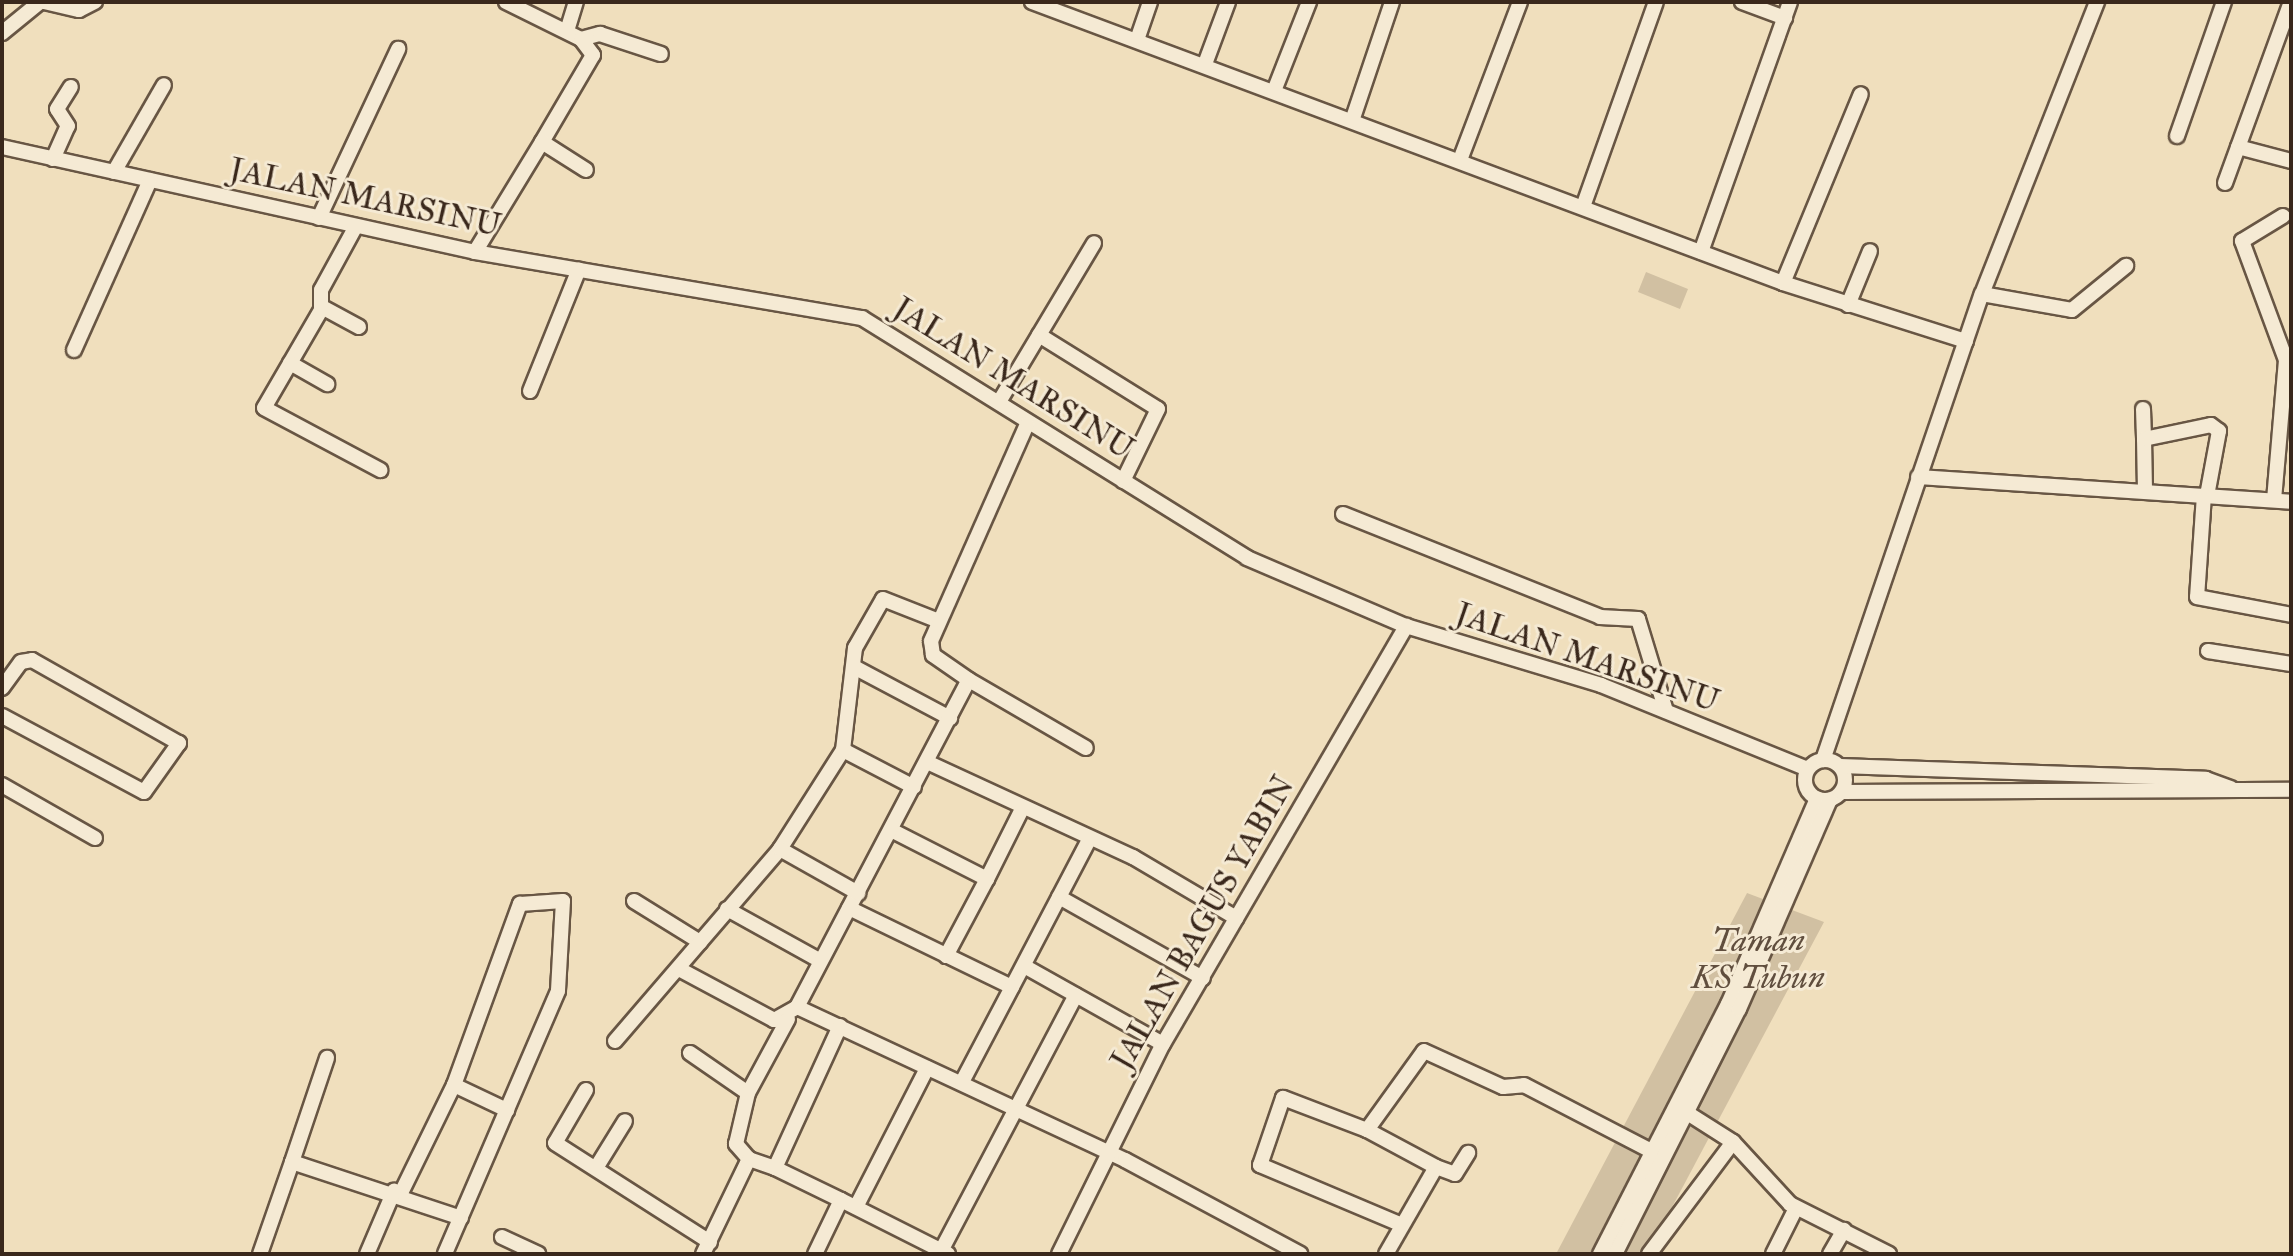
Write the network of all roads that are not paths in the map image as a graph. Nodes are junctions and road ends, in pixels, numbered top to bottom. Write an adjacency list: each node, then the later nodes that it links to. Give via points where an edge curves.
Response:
1 (42, 2): 2 (street, via 79,10); 20 (street, via 27,5)
2 (95, 2)
3 (506, 2): 19 (street)
4 (576, 2): 19 (street)
5 (1032, 2): 17 (street)
6 (1150, 2): 21 (street)
7 (1228, 2): 25 (street)
8 (1309, 2): 28 (street)
9 (1392, 2): 30 (street)
10 (1520, 2): 36 (street)
11 (1656, 2): 42 (street)
12 (1742, 2): 18 (street)
13 (1790, 2): 18 (street)
14 (2097, 2): 53 (street)
15 (2224, 2): 31 (street)
16 (2291, 2): 34 (street)
17 (1081, 9): 21 (street)
18 (1785, 18): 49 (street)
19 (567, 31): 22 (street)
20 (2, 33)
21 (1138, 37): 25 (street)
22 (581, 39): 24 (street, via 600,34); 32 (street, via 593,55 586,76)
23 (398, 49): 44 (street)
24 (661, 54)
25 (1205, 64): 28 (street)
26 (164, 85): 39 (street)
27 (71, 87): 35 (street, via 57,109 68,126)
28 (1274, 91): 30 (street)
29 (1861, 94): 52 (street)
30 (1353, 118): 36 (street)
31 (2177, 136)
32 (542, 142): 38 (street); 48 (street)
33 (2, 147): 35 (street, JALAN MARSINU)
34 (2238, 147): 37 (street); 41 (street)
35 (53, 159): 39 (street, JALAN MARSINU)
36 (1460, 160): 42 (street)
37 (2291, 161)
38 (586, 170)
39 (114, 172): 40 (street, JALAN MARSINU)
40 (150, 180): 44 (street, JALAN MARSINU); 59 (street)
41 (2225, 183)
42 (1584, 204): 49 (street)
43 (2283, 216): 60 (street, via 2242,241)
44 (319, 218): 45 (street, JALAN MARSINU)
45 (356, 226): 48 (street, JALAN MARSINU); 55 (street, via 321,290)
46 (1094, 243): 57 (street)
47 (1870, 251): 54 (street)
48 (475, 252): 51 (street, JALAN MARSINU)
49 (1701, 252): 52 (street)
50 (2126, 266): 53 (street, via 2072,310)
51 (579, 269): 63 (street); 64 (street, JALAN MARSINU, via 842,312 936,359)
52 (1783, 283): 54 (street)
53 (1982, 294): 58 (street)
54 (1848, 305): 58 (street)
55 (322, 307): 56 (street); 61 (street)
56 (359, 327)
57 (1039, 335): 64 (street); 70 (street, via 1158,409)
58 (1966, 341): 69 (street)
59 (74, 350)
60 (2288, 359): 73 (street)
61 (290, 363): 62 (street); 68 (street, via 266,412)
62 (327, 384)
63 (530, 391)
64 (999, 402): 66 (street, JALAN MARSINU)
65 (2143, 409): 67 (street)
66 (1027, 424): 70 (street, JALAN MARSINU); 77 (street)
67 (2144, 439): 71 (street); 72 (street, via 2216,427)
68 (380, 470)
69 (1918, 477): 71 (street); 89 (street)
70 (1123, 481): 78 (street, JALAN MARSINU, via 1247,558)
71 (2145, 490): 72 (street)
72 (2205, 495): 73 (street); 76 (street, via 2197,597)
73 (2274, 500): 74 (street)
74 (2291, 502)
75 (1343, 514): 84 (street, via 1600,617 1638,619)
76 (2291, 615)
77 (939, 621): 81 (street, via 885,597 855,648); 82 (street, via 933,655)
78 (1406, 626): 84 (street, JALAN MARSINU); 109 (street, JALAN BAGUS YABIN)
79 (2208, 651): 80 (street)
80 (2291, 664)
81 (854, 667): 86 (street); 88 (street)
82 (969, 680): 86 (street); 87 (street)
83 (2, 688): 85 (street, via 21,662 32,660 179,743 144,792)
84 (1666, 711): 92 (street, JALAN MARSINU)
85 (2, 716)
86 (950, 718): 90 (street)
87 (1086, 748)
88 (843, 750): 94 (street); 102 (street)
89 (1823, 760): 91 (street); 92 (street)
90 (927, 762): 94 (street); 98 (street)
91 (1840, 766): 95 (street, via 2206,779); 97 (street)
92 (1808, 769): 97 (street, via 1806,786)
93 (2, 785): 100 (street)
94 (914, 787): 99 (street)
95 (2231, 788): 96 (street); 97 (street, via 2209,795)
96 (2291, 790)
97 (1829, 797): 131 (street); 136 (street)
98 (1023, 807): 101 (street); 103 (street)
99 (891, 830): 103 (street); 104 (street)
100 (95, 838)
101 (1089, 840): 105 (street); 109 (street, via 1133,857)
102 (780, 849): 104 (street); 108 (street)
103 (987, 879): 111 (street)
104 (858, 893): 107 (street)
105 (1059, 897): 113 (street); 115 (street)
106 (634, 901): 110 (street)
107 (849, 908): 111 (street); 112 (street)
108 (727, 909): 110 (street); 112 (street)
109 (1236, 918): 115 (street, JALAN BAGUS YABIN)
110 (700, 942): 114 (street)
111 (946, 956): 116 (street)
112 (821, 961): 118 (street)
113 (1024, 966): 116 (street); 117 (street)
114 (679, 969): 118 (street, via 774,1020); 120 (street)
115 (1203, 978): 121 (street, JALAN BAGUS YABIN)
116 (1012, 987): 125 (street)
117 (1076, 995): 121 (street); 129 (street)
118 (792, 1013): 119 (street); 128 (street)
119 (840, 1026): 124 (street); 142 (street)
120 (615, 1041)
121 (1163, 1044): 135 (street, JALAN BAGUS YABIN)
122 (690, 1053): 128 (street)
123 (327, 1058): 139 (street)
124 (927, 1068): 125 (street); 145 (street)
125 (962, 1082): 129 (street)
126 (454, 1085): 130 (street); 130 (street, via 520,904 563,901 558,991); 143 (street)
127 (586, 1090): 141 (street, via 553,1141)
128 (748, 1093): 138 (street, via 736,1144)
129 (1015, 1108): 135 (street); 153 (street)
130 (507, 1110): 147 (street)
131 (1689, 1114): 134 (street); 163 (street)
132 (625, 1121): 141 (street)
133 (1367, 1130): 136 (street, via 1424,1051 1503,1087 1524,1085); 140 (street); 148 (street, via 1285,1097 1259,1163)
134 (1733, 1142): 146 (street); 164 (street)
135 (1109, 1152): 159 (street, JALAN BAGUS YABIN); 160 (street)
136 (1653, 1152): 162 (street)
137 (1468, 1153): 140 (street, via 1455,1174)
138 (749, 1159): 142 (street); 151 (street)
139 (292, 1162): 143 (street); 154 (street)
140 (1436, 1167): 148 (street)
141 (596, 1168): 151 (street)
142 (775, 1168): 144 (street)
143 (397, 1192): 147 (street); 155 (street)
144 (841, 1200): 145 (street); 158 (street)
145 (856, 1207): 152 (street)
146 (1796, 1208): 149 (street); 165 (street)
147 (461, 1218): 156 (street)
148 (1402, 1225): 161 (street)
149 (1844, 1230): 166 (street); 167 (street)
150 (502, 1237): 157 (street)
151 (707, 1248)
152 (923, 1248): 153 (street)
153 (944, 1252)
154 (260, 1254)
155 (367, 1254)
156 (445, 1254)
157 (538, 1254)
158 (815, 1254)
159 (1059, 1254)
160 (1300, 1254)
161 (1386, 1254)
162 (1600, 1254)
163 (1615, 1254)
164 (1649, 1254)
165 (1773, 1254)
166 (1830, 1254)
167 (1889, 1254)

